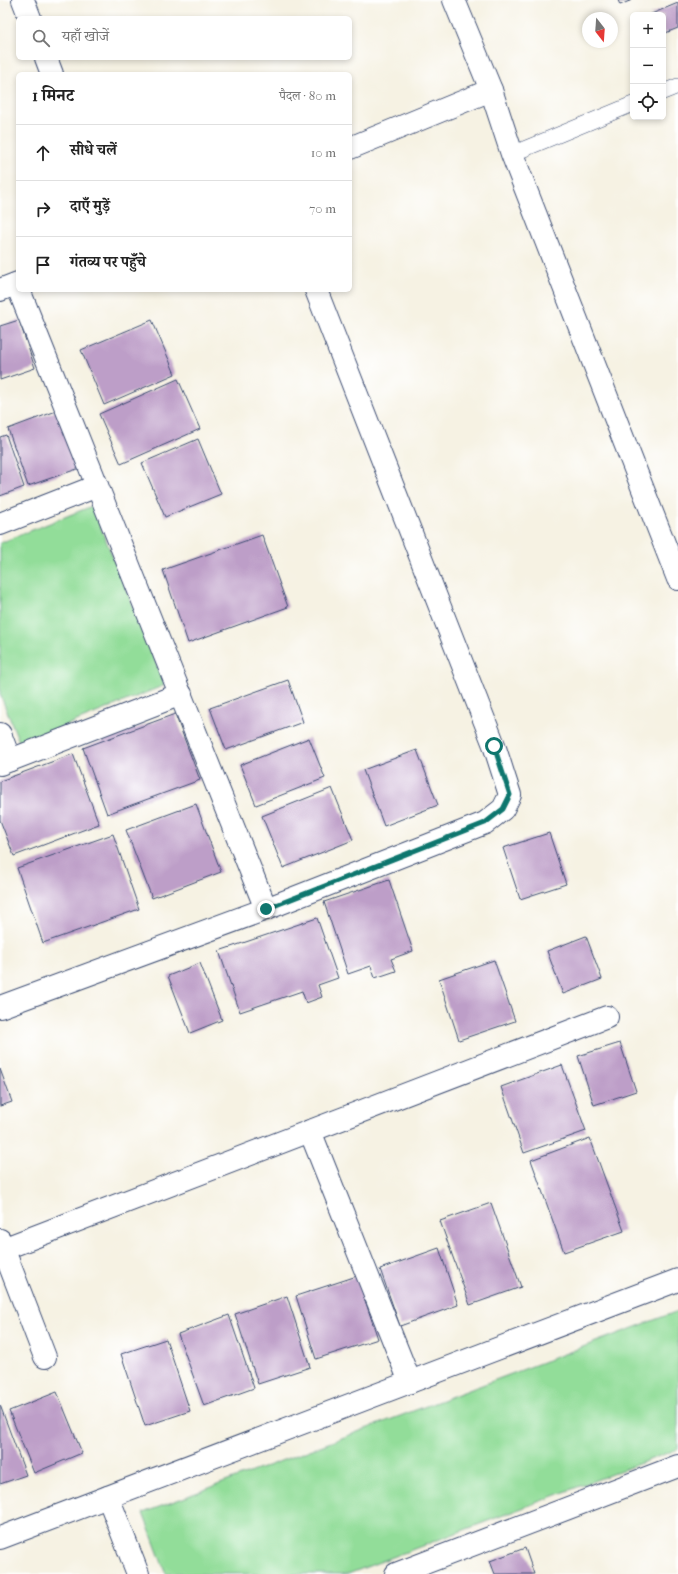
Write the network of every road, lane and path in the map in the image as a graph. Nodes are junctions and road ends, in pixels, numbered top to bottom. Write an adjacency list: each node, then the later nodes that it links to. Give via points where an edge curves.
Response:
1 (23, 0): 3 (street)
2 (454, 0): 7 (street)
3 (29, 16)
4 (47, 60): 5 (street)
5 (51, 72)
6 (678, 86): 8 (lane)
7 (490, 90): 10 (street); 11 (street)
8 (666, 91)
9 (630, 105): 11 (lane)
10 (352, 147)
11 (512, 154): 16 (street)
12 (16, 292): 14 (street)
13 (317, 292): 20 (street, via 494,746 510,795 503,809 485,823)
14 (97, 486): 15 (street); 17 (street)
15 (0, 524)
16 (678, 579)
17 (181, 694): 19 (street); 20 (street)
18 (0, 734): 19 (street)
19 (5, 762)
20 (266, 909): 21 (street)
21 (0, 1007)
22 (607, 1017): 23 (street)
23 (310, 1131): 24 (street); 27 (street)
24 (2, 1244): 26 (street)
25 (678, 1280): 27 (street)
26 (45, 1357)
27 (410, 1382): 29 (street)
28 (678, 1466): 32 (street)
29 (108, 1497): 30 (street); 31 (street)
30 (0, 1538)
31 (138, 1574)
32 (396, 1574)

